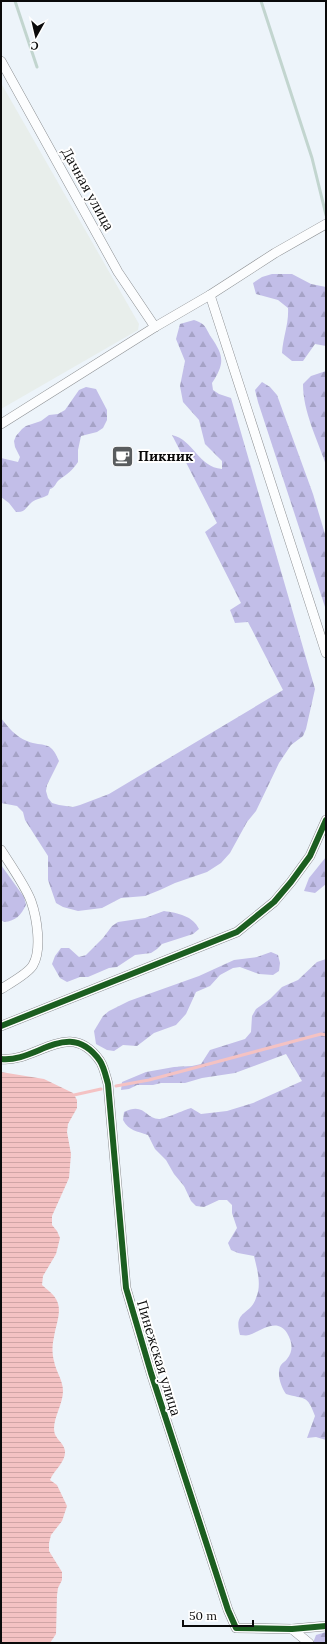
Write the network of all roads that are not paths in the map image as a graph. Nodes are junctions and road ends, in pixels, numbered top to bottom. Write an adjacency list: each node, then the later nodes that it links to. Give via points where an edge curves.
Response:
1 (1, 61): 4 (street, Дачная улица, via 118,272)
2 (326, 224): 3 (street)
3 (210, 295): 4 (street); 6 (street)
4 (155, 327): 5 (street)
5 (1, 424)
6 (326, 653)
7 (326, 820): 10 (street, via 310,856 291,882 274,902 237,932)
8 (1, 850): 9 (street, via 31,901 37,930 38,953 33,966)
9 (1, 989)
10 (1, 1026)
11 (1, 1059): 13 (street, Пинежская улица, via 9,1060 68,1041 84,1045 100,1061 108,1084 126,1288 217,1578 236,1628)
12 (326, 1626): 13 (street)
13 (292, 1630): 14 (street)
14 (308, 1643)

